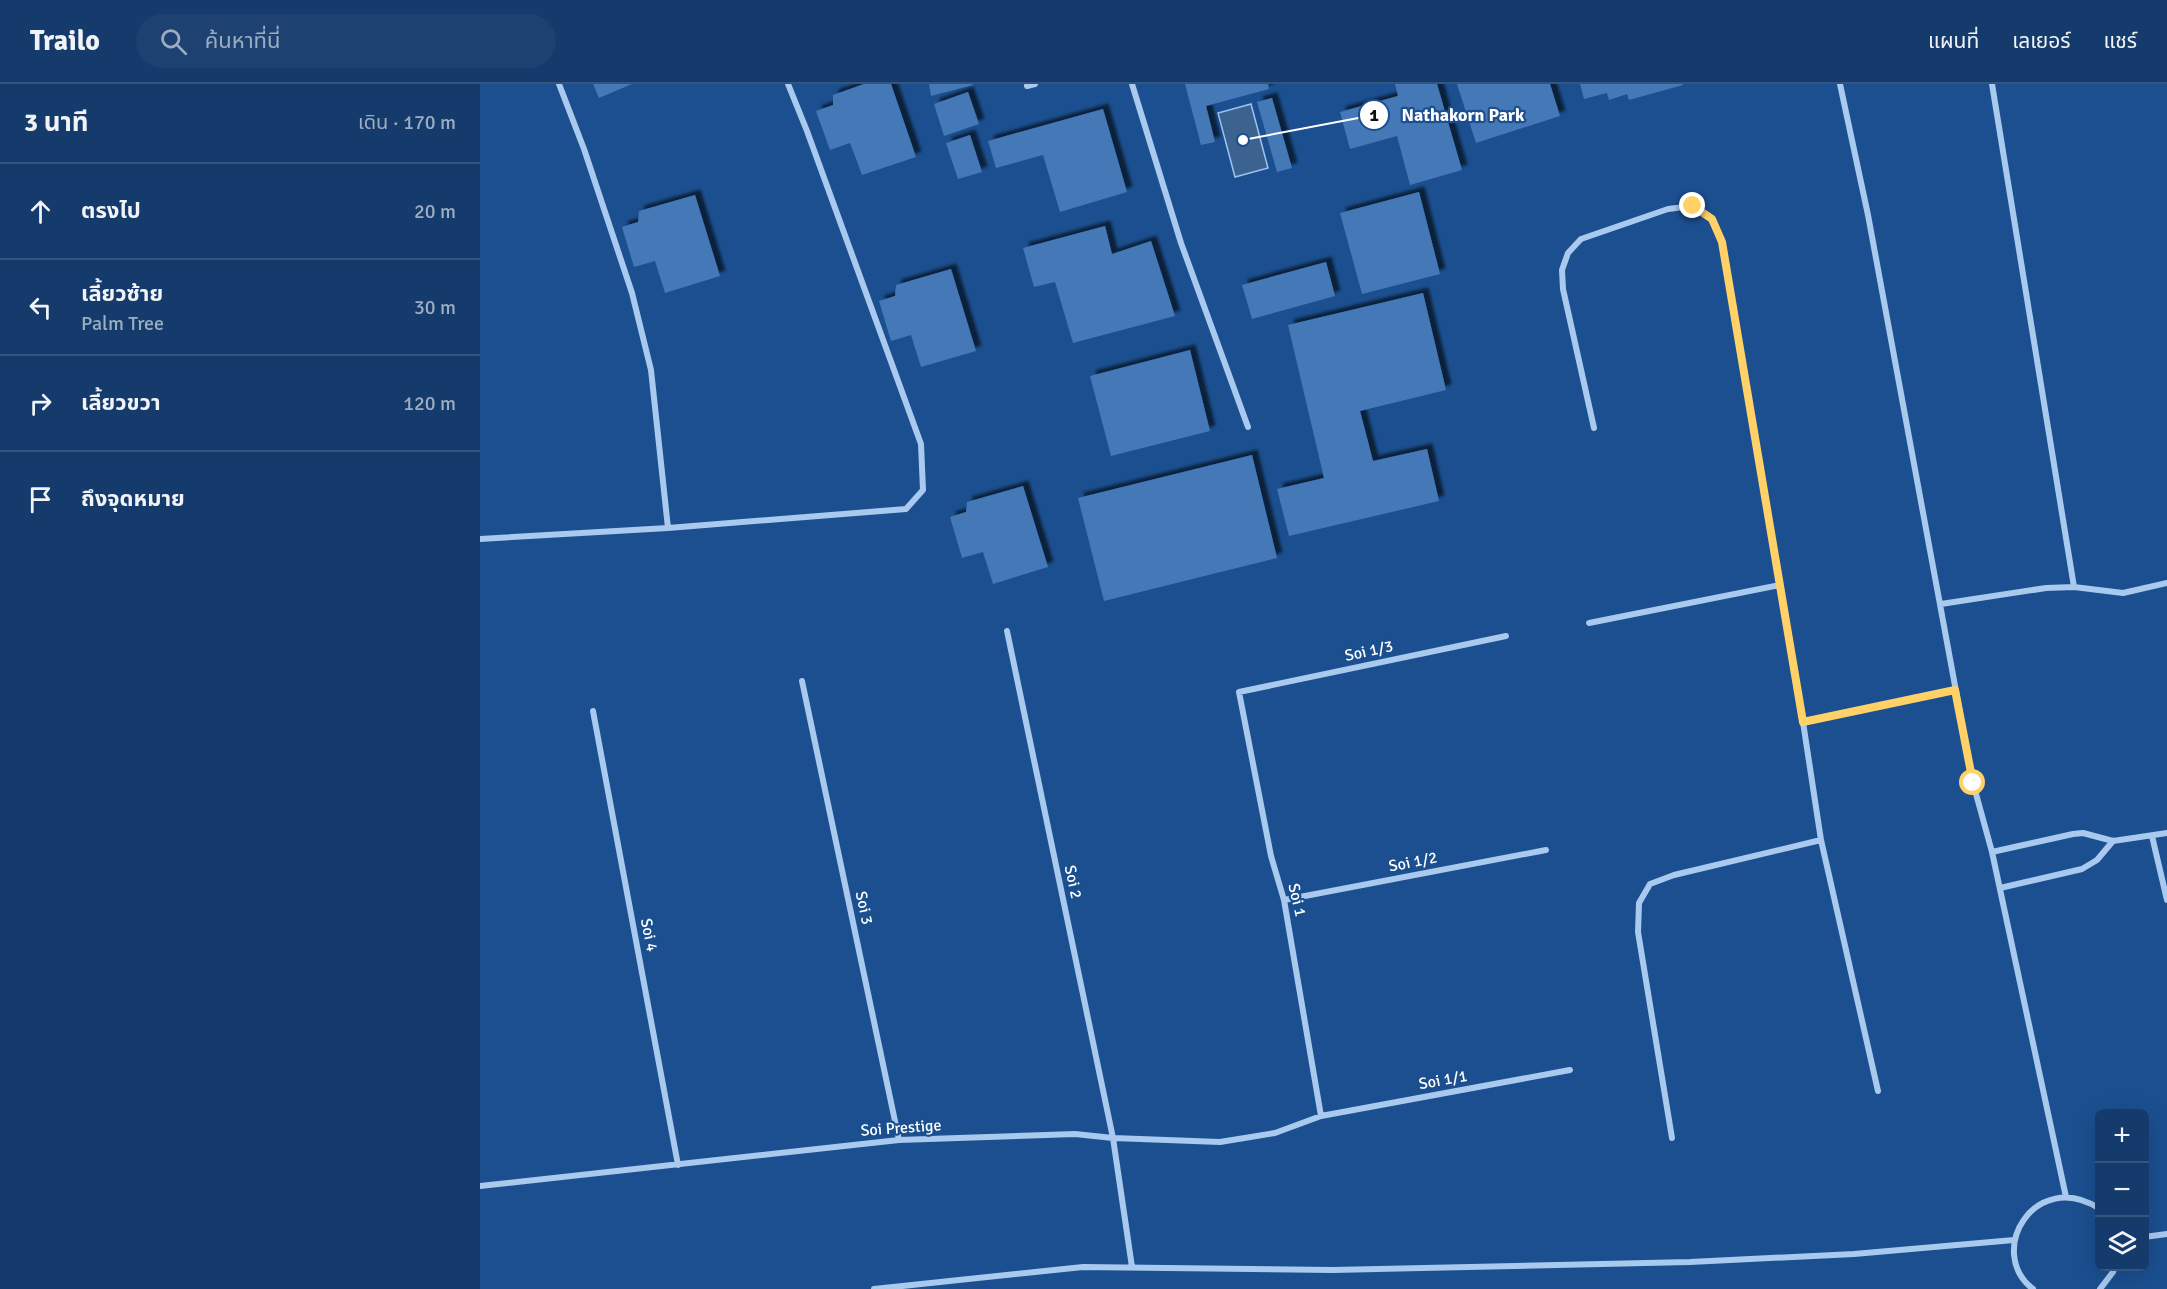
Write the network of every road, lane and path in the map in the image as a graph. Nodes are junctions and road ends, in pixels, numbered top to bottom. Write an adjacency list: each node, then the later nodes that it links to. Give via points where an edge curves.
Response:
1 (559, 84): 10 (street, via 632,293 651,370)
2 (788, 84): 10 (street, via 921,444 923,490 906,509)
3 (1035, 84): 7 (street)
4 (1132, 84): 8 (street, via 1181,243)
5 (1840, 84): 15 (street)
6 (1992, 84): 14 (street)
7 (1027, 86)
8 (1248, 427)
9 (1594, 428): 13 (street, via 1563,289 1562,270 1568,253 1581,239 1668,209 1693,206 1712,219 1722,242)
10 (668, 528): 11 (street)
11 (480, 539)
12 (2167, 583): 14 (street, via 2122,593)
13 (1780, 585): 16 (street); 23 (street)
14 (2074, 587): 15 (street)
15 (1941, 604): 20 (street)
16 (1589, 623)
17 (1007, 631): 36 (street, Soi 2)
18 (1506, 636): 21 (street, Soi 1/3)
19 (802, 681): 38 (street, Soi 3)
20 (1955, 690): 23 (street); 29 (street, via 1973,783)
21 (1239, 692): 31 (street, Soi 1, via 1271,856)
22 (593, 711): 39 (street, Soi 4)
23 (1803, 722): 26 (street)
24 (2167, 833): 25 (street)
25 (2152, 836): 27 (street); 32 (street)
26 (1821, 840): 34 (street); 37 (street, via 1674,875 1650,884 1639,903 1638,932)
27 (2114, 841): 29 (street, via 2083,833); 30 (street, via 2097,860 2082,869)
28 (1546, 850): 31 (street, Soi 1/2)
29 (1992, 852): 30 (street)
30 (2000, 888): 41 (street)
31 (1284, 900): 35 (street, Soi 1)
32 (2167, 900)
33 (1570, 1070): 35 (street, Soi 1/1)
34 (1878, 1091)
35 (1321, 1116): 36 (street, Soi Prestige, via 1275,1133 1220,1142)
36 (1113, 1138): 38 (street, Soi Prestige, via 1075,1134); 46 (street, Soi 2)
37 (1672, 1138)
38 (899, 1140): 39 (street, Soi Prestige)
39 (678, 1165): 40 (street, Soi Prestige)
40 (480, 1186)
41 (2066, 1197): 42 (street, via 2084,1199); 45 (street, via 2051,1199 2027,1214)
42 (2095, 1206)
43 (2167, 1234): 44 (street)
44 (2149, 1236)
45 (2014, 1240): 46 (street, via 1854,1254 1690,1262 1333,1270); 49 (street, via 2019,1273)
46 (1132, 1267): 48 (street, via 1083,1267)
47 (2114, 1271): 50 (street)
48 (874, 1289)
49 (2033, 1289)
50 (2100, 1289)

